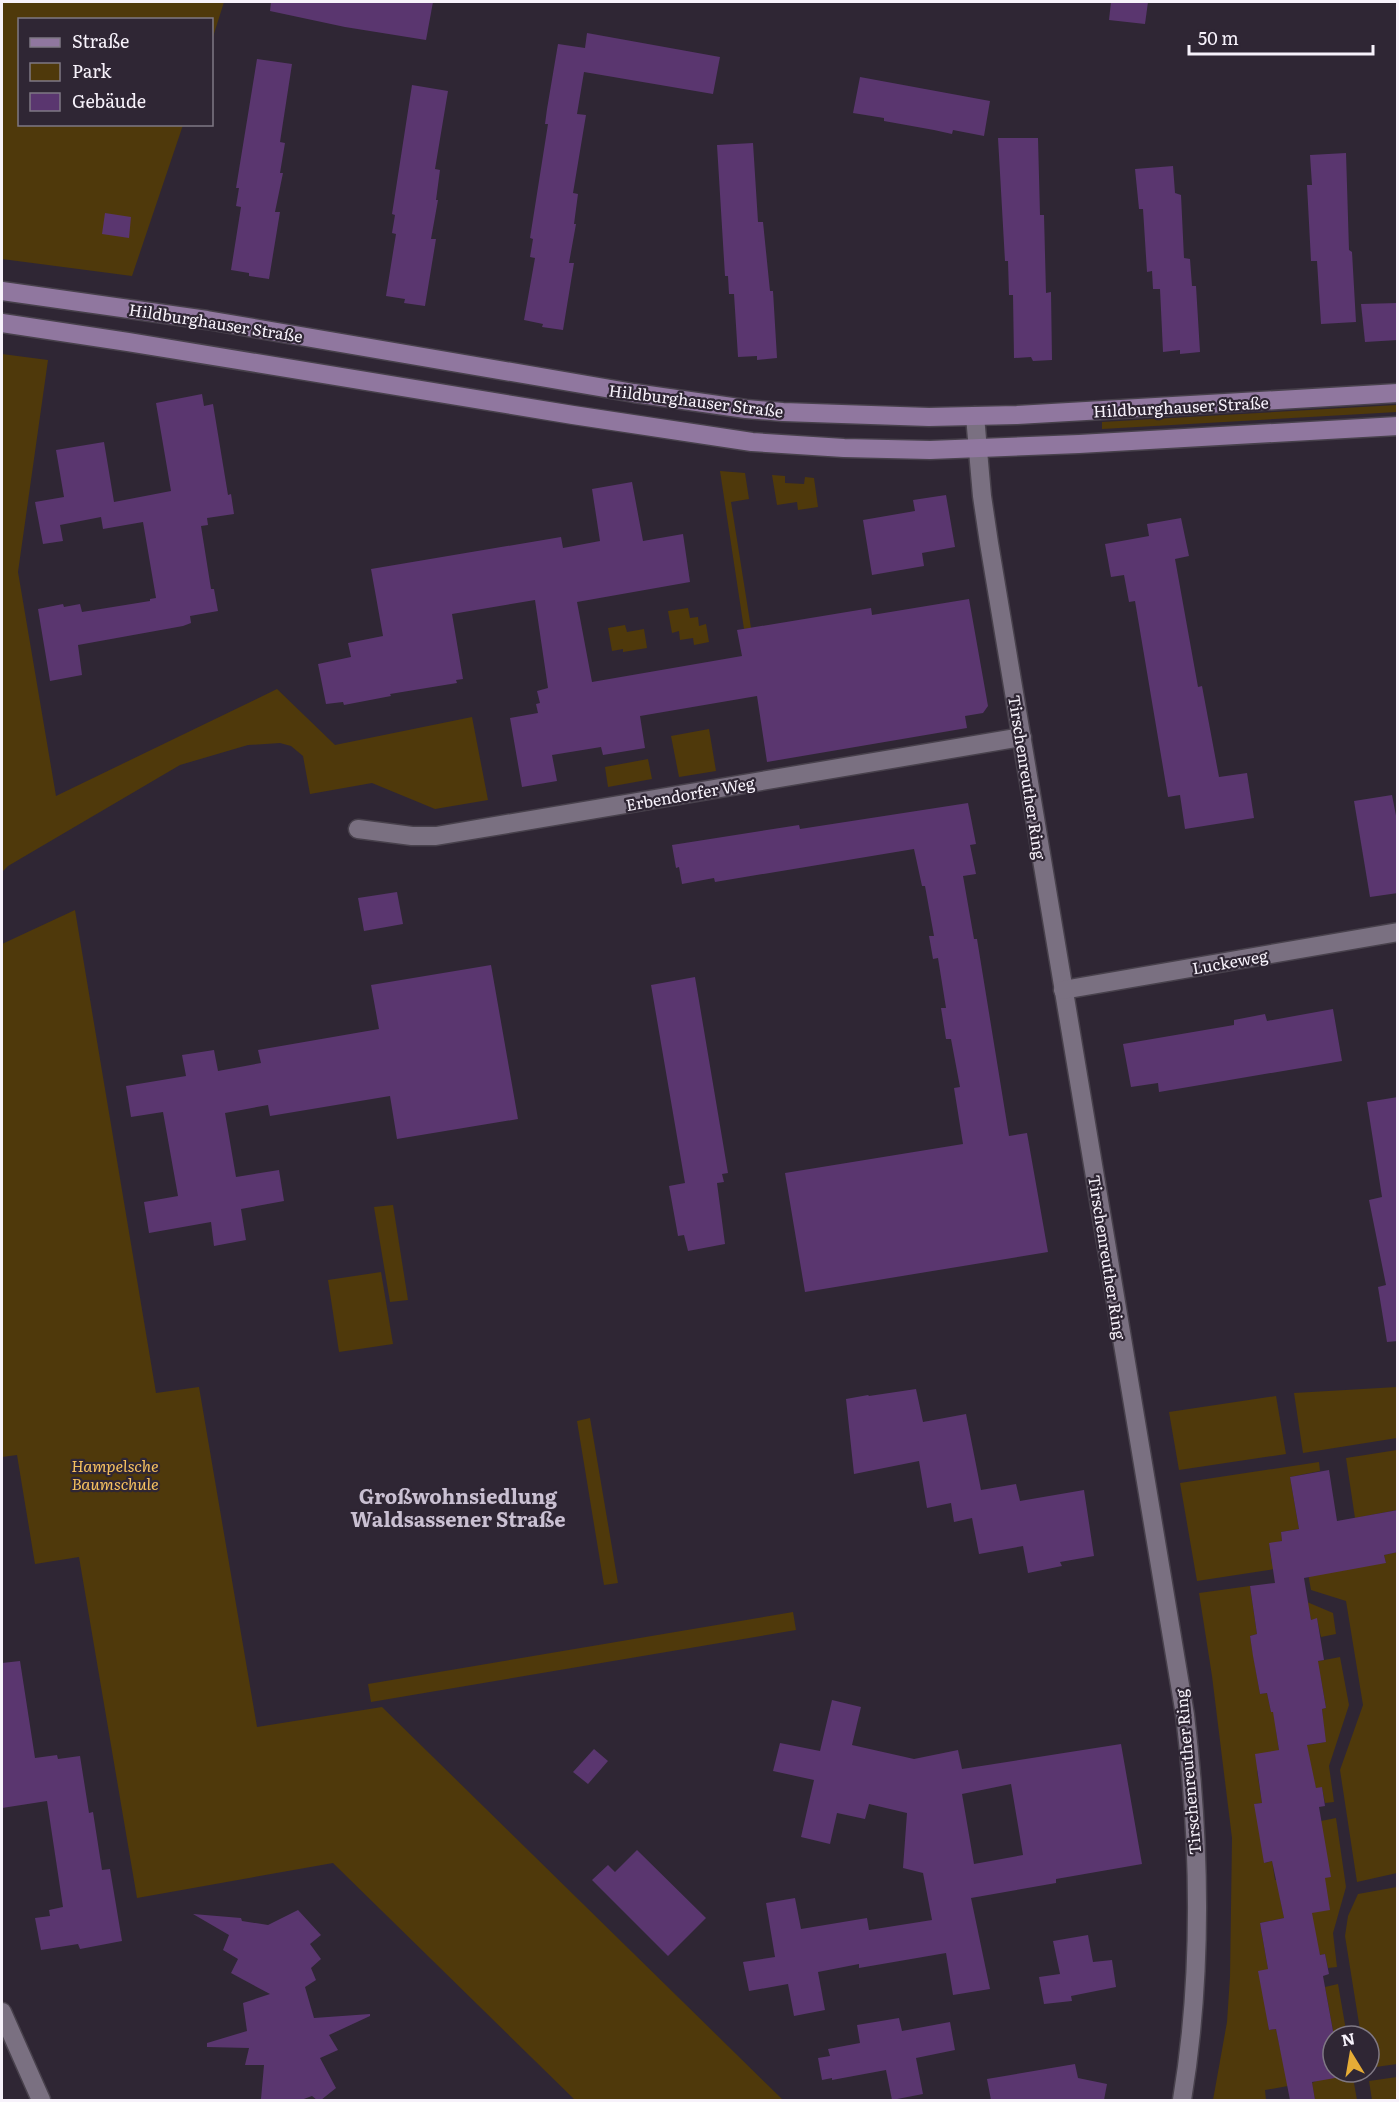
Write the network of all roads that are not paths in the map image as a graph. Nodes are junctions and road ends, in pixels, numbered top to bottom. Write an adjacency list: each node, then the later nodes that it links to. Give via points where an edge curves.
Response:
1 (2, 291): 4 (main road, Hildburghauser Straße, via 207,320 746,409 866,416)
2 (2, 323): 6 (main road, Hildburghauser Straße, via 752,442 865,449)
3 (1398, 393): 4 (main road, Hildburghauser Straße)
4 (975, 416): 6 (street, Tirschenreuther Ring)
5 (1398, 426): 6 (main road, Hildburghauser Straße)
6 (976, 448): 7 (street, Tirschenreuther Ring)
7 (1022, 737): 8 (street, Erbendorfer Weg, via 436,836); 10 (street, Tirschenreuther Ring)
8 (358, 829)
9 (1398, 932): 10 (street, Luckeweg)
10 (1063, 990): 13 (street, Tirschenreuther Ring, via 1186,1726 1196,1910 1191,2033)
11 (2, 2012): 12 (street)
12 (41, 2100)
13 (1182, 2100)

